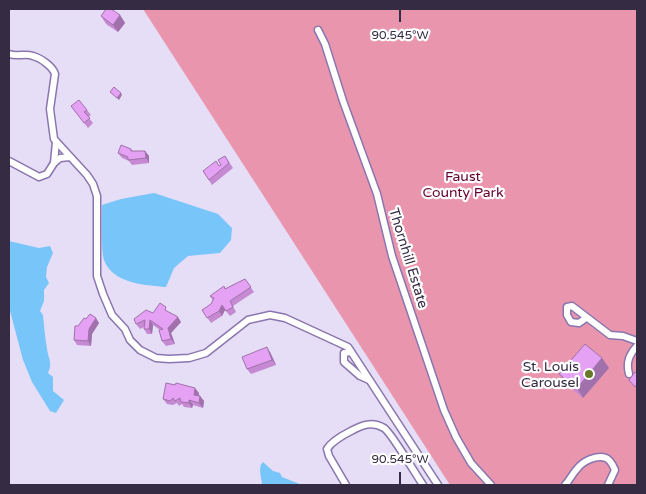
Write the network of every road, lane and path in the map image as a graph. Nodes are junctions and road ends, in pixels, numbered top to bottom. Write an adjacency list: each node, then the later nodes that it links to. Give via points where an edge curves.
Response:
1 (318, 30): 16 (street, Thornhill Estate, via 377,194 392,256 444,410 471,462)
2 (9, 54): 3 (street, via 32,55 54,70 50,109)
3 (56, 142): 4 (street); 6 (street)
4 (70, 157): 6 (street, via 60,158); 10 (street, via 87,174 97,196 97,276 103,294 112,315 140,350 156,358 189,358 206,353 248,320 270,315 285,318 348,347)
5 (9, 161): 6 (street, via 39,177 48,174)
6 (54, 163)
7 (586, 318): 8 (street, via 610,335)
8 (637, 341)
9 (637, 346): 11 (street, via 628,358)
10 (351, 352): 12 (street); 12 (street, via 344,353 344,362)
11 (629, 374)
12 (370, 381): 15 (street)
13 (346, 485): 14 (street, via 327,449 346,433 371,424 386,429)
14 (423, 485)
15 (438, 485)
16 (491, 485)
17 (565, 485): 18 (street, via 585,461 605,457 615,470)
18 (608, 485)

